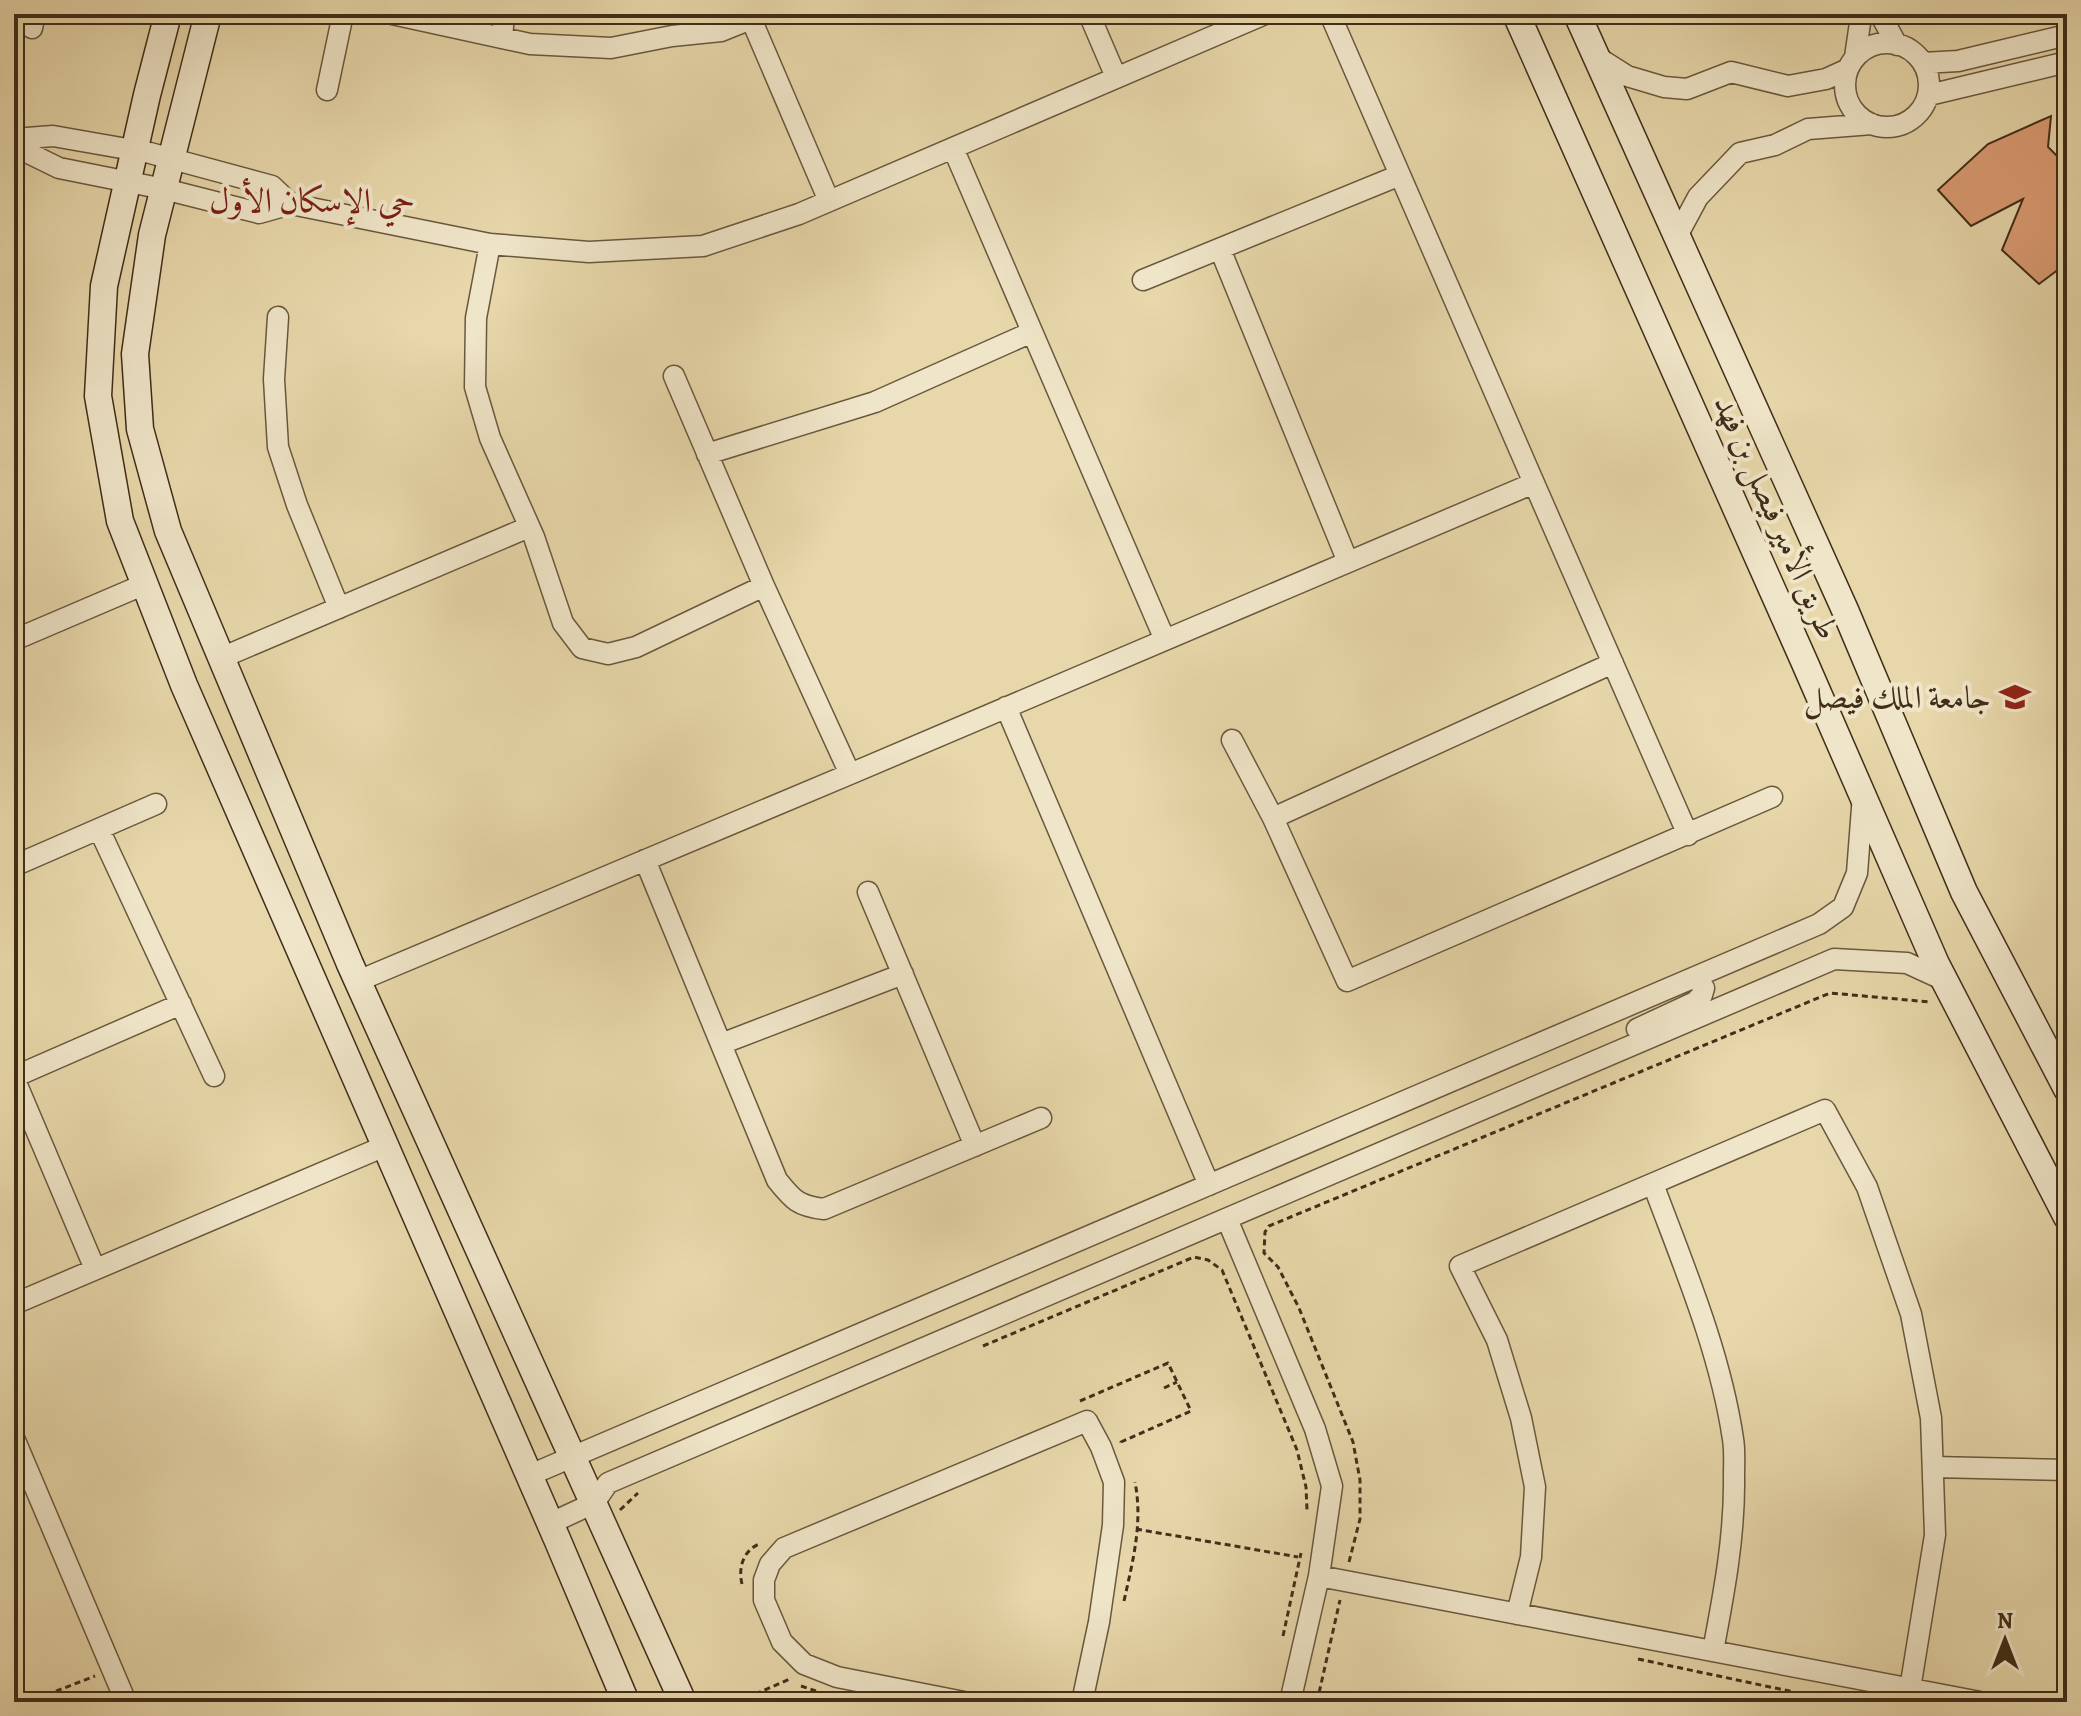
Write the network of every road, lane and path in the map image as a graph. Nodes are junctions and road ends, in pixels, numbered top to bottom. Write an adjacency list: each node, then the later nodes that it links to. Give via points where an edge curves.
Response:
1 (168, 14): 28 (main road)
2 (208, 14): 29 (main road)
3 (343, 14): 22 (street)
4 (392, 14): 15 (street)
5 (504, 14): 15 (street)
6 (1089, 14): 21 (street)
7 (1265, 14): 21 (street)
8 (1330, 14): 30 (street)
9 (1516, 14): 56 (main road, طريق الأمير فيصل بن فهد)
10 (1577, 14): 17 (main road, طريق الأمير فيصل بن فهد)
11 (1859, 14): 19 (street)
12 (1880, 14): 16 (street)
13 (750, 16): 15 (street, via 721,31 611,48); 33 (street)
14 (2067, 35): 20 (street, via 1958,61)
15 (502, 38)
16 (1897, 45): 19 (street, via 1878,44); 20 (street)
17 (1597, 57): 19 (street, via 1627,76 1687,89 1731,72 1788,86 1826,79); 35 (main road, طريق الأمير فيصل بن فهد)
18 (2067, 62): 23 (street)
19 (1852, 63): 24 (street, via 1846,95 1851,107)
20 (1923, 63): 23 (street)
21 (1116, 77): 27 (street)
22 (327, 90)
23 (1929, 95): 24 (street, via 1913,119 1886,127)
24 (1872, 124): 35 (street, via 1808,129 1775,145 1740,153 1698,197)
25 (14, 139): 28 (street, via 53,136)
26 (14, 146): 31 (street, via 59,168)
27 (953, 148): 33 (street); 40 (street)
28 (135, 150): 29 (street); 31 (main road)
29 (172, 159): 32 (main road); 34 (street, via 272,186)
30 (1400, 175): 37 (street); 43 (street)
31 (128, 182): 32 (street); 46 (main road, via 104,286 98,396 120,521)
32 (164, 189): 34 (street, via 259,213); 51 (main road, via 135,354 140,429 168,531)
33 (829, 201): 36 (street, via 703,246 589,252)
34 (291, 204): 36 (street)
35 (1677, 236): 74 (main road, طريق الأمير فيصل بن فهد, via 1845,610 1964,892)
36 (490, 244): 44 (street, via 476,318 475,387 490,438)
37 (1220, 249): 38 (street); 45 (street)
38 (1143, 280)
39 (278, 317): 48 (street, via 278,447)
40 (1032, 332): 42 (street, via 875,402); 50 (street)
41 (674, 376): 42 (street)
42 (707, 454): 47 (street)
43 (1534, 483): 45 (street); 52 (street)
44 (529, 527): 47 (street, via 563,623 582,648 608,654 636,647); 48 (street)
45 (1348, 562): 50 (street)
46 (145, 584): 49 (street); 76 (main road)
47 (764, 586): 55 (street)
48 (339, 608): 51 (street)
49 (14, 640)
50 (1165, 640): 53 (street)
51 (221, 658): 67 (main road)
52 (1613, 663): 59 (street); 61 (street)
53 (1006, 707): 55 (street); 79 (street)
54 (1232, 740): 59 (street)
55 (850, 774): 62 (street)
56 (1863, 795): 66 (street, via 1857,873 1843,907 1819,924); 68 (main road, طريق الأمير فيصل بن فهد)
57 (1772, 797): 61 (street)
58 (156, 804): 60 (street)
59 (1273, 818): 61 (street, via 1347,981)
60 (99, 829): 63 (street); 69 (street)
61 (1688, 835)
62 (645, 860): 67 (street); 70 (street)
63 (15, 864)
64 (868, 892): 65 (street)
65 (903, 974): 70 (street); 77 (street)
66 (1696, 977): 71 (street, via 1704,988 1695,1002 1628,1033); 79 (street)
67 (358, 981): 89 (main road)
68 (1942, 991): 71 (street, via 1907,963 1834,959); 80 (main road, طريق الأمير فيصل بن فهد); 100 (path, via 1830,993 1269,1226 1264,1253 1278,1267 1299,1308 1353,1442 1360,1519)
69 (181, 1004): 72 (street); 73 (street)
70 (721, 1044): 77 (street, via 777,1180 806,1207 824,1209)
71 (1600, 1059): 81 (street)
72 (214, 1076)
73 (14, 1078): 82 (street)
74 (2067, 1089)
75 (1041, 1118): 77 (street)
76 (385, 1146): 82 (street); 92 (main road)
77 (975, 1146)
78 (1653, 1184): 90 (street, via 1825,1110 1867,1187 1911,1314 1931,1418); 103 (street, via 1460,1266 1497,1340 1535,1487 1531,1557); 104 (street, via 1691,1284 1734,1442 1735,1506)
79 (1209, 1185): 89 (street)
80 (2067, 1217)
81 (1227, 1219): 94 (street, via 608,1483); 99 (street, via 1315,1429 1332,1486)
82 (95, 1269): 83 (street)
83 (14, 1304)
84 (1177, 1382): 85 (path); 86 (path, via 1168,1363); 88 (path, via 1191,1411 1121,1442)
85 (1164, 1388)
86 (1071, 1405)
87 (14, 1438): 105 (street)
88 (1124, 1447)
89 (573, 1457): 92 (street); 94 (main road)
90 (1933, 1467): 91 (street); 106 (street, via 1935,1535)
91 (2067, 1470)
92 (530, 1475): 95 (main road)
93 (1135, 1479): 97 (path)
94 (594, 1503): 95 (street); 111 (main road)
95 (551, 1523): 110 (main road)
96 (1113, 1525): 97 (path); 113 (street, via 1114,1482 1087,1421 784,1548 770,1564 764,1600 782,1642 804,1664 837,1677); 114 (street)
97 (1137, 1529): 99 (path); 102 (path)
98 (766, 1541): 101 (path, via 742,1559)
99 (1320, 1569): 100 (street); 115 (street)
100 (1344, 1581): 103 (street); 116 (path)
101 (744, 1589)
102 (1122, 1610)
103 (1517, 1614): 104 (street)
104 (1713, 1651): 106 (street)
105 (112, 1669): 108 (path); 109 (street)
106 (1910, 1689): 117 (street)
107 (817, 1692): 112 (path, via 792,1678)
108 (28, 1702)
109 (126, 1702)
110 (626, 1702)
111 (683, 1702)
112 (737, 1702)
113 (964, 1702)
114 (1082, 1702)
115 (1290, 1702)
116 (1317, 1702)
117 (1980, 1702)

